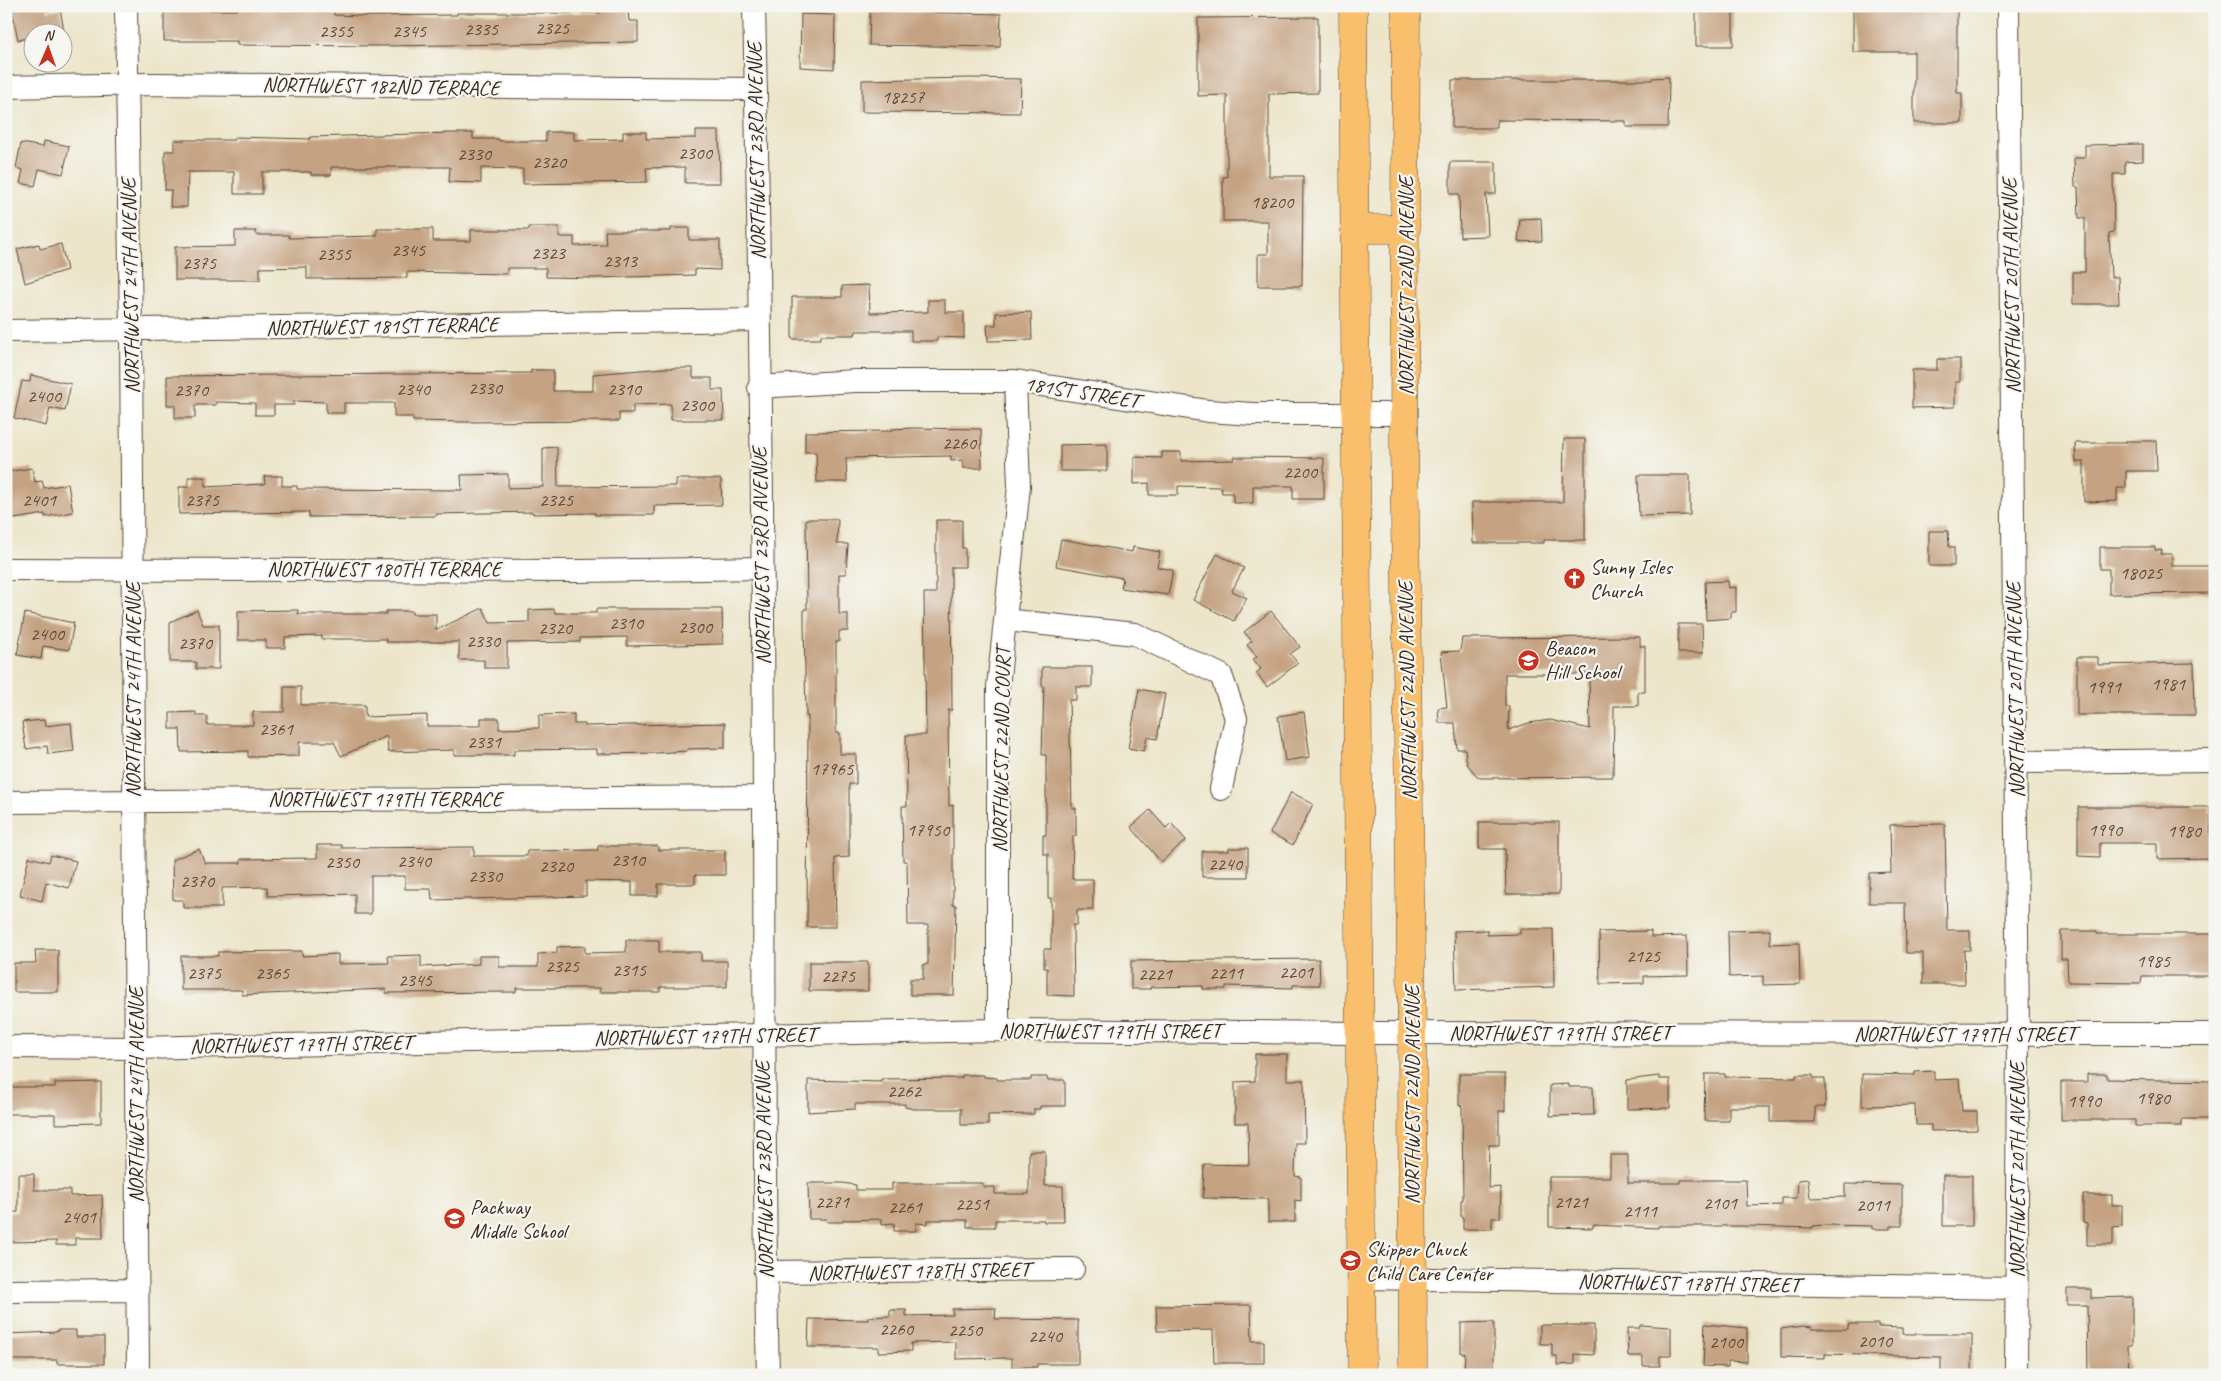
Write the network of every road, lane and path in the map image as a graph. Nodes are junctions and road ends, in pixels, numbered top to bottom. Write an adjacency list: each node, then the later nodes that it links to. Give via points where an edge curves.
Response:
1 (126, 6): 6 (street, NORTHWEST 24TH AVENUE)
2 (754, 6): 8 (street, NORTHWEST 23RD AVENUE)
3 (1353, 6): 9 (main road)
4 (1406, 6): 10 (main road, NORTHWEST 22ND AVENUE)
5 (2008, 6): 23 (street, NORTHWEST 20TH AVENUE)
6 (127, 84): 7 (street, NORTHWEST 182ND TERRACE); 8 (street, NORTHWEST 182ND TERRACE); 12 (street, NORTHWEST 24TH AVENUE)
7 (6, 86)
8 (756, 89): 11 (street, NORTHWEST 23RD AVENUE)
9 (1356, 229): 10 (main road); 16 (main road)
10 (1406, 229): 17 (main road, NORTHWEST 22ND AVENUE)
11 (759, 320): 12 (street, NORTHWEST 181ST TERRACE); 15 (street, NORTHWEST 23RD AVENUE)
12 (131, 330): 13 (street, NORTHWEST 181ST TERRACE); 18 (street, NORTHWEST 24TH AVENUE)
13 (6, 331)
14 (1015, 381): 15 (street, 181ST STREET, via 855,381); 16 (street, 181ST STREET, via 1208,411); 21 (street, NORTHWEST 22ND COURT, via 1019,486)
15 (759, 387): 19 (street, NORTHWEST 23RD AVENUE)
16 (1355, 414): 17 (street, 181ST STREET); 30 (main road)
17 (1405, 414): 29 (main road, NORTHWEST 22ND AVENUE)
18 (132, 568): 19 (street, NORTHWEST 180TH TERRACE, via 580,571); 20 (street, NORTHWEST 180TH TERRACE); 26 (street, NORTHWEST 24TH AVENUE)
19 (762, 568): 25 (street, NORTHWEST 23RD AVENUE)
20 (6, 569)
21 (1005, 620): 24 (street, via 1135,634 1221,675 1236,718); 28 (street, NORTHWEST 22ND COURT, via 998,687)
22 (2215, 760): 23 (street)
23 (2015, 762): 33 (street, NORTHWEST 20TH AVENUE)
24 (1221, 789)
25 (764, 797): 26 (street, NORTHWEST 179TH TERRACE); 32 (street, NORTHWEST 23RD AVENUE)
26 (134, 801): 27 (street, NORTHWEST 179TH TERRACE); 35 (street, NORTHWEST 24TH AVENUE)
27 (6, 802)
28 (998, 1030): 30 (street, NORTHWEST 179TH STREET); 32 (street, NORTHWEST 179TH STREET)
29 (1412, 1032): 30 (street, NORTHWEST 179TH STREET); 33 (street, NORTHWEST 179TH STREET); 39 (main road, NORTHWEST 22ND AVENUE)
30 (1362, 1033): 38 (main road)
31 (2215, 1034): 33 (street, NORTHWEST 179TH STREET)
32 (763, 1035): 35 (street, NORTHWEST 179TH STREET); 37 (street, NORTHWEST 23RD AVENUE)
33 (2018, 1035): 40 (street, NORTHWEST 20TH AVENUE)
34 (6, 1047): 35 (street, NORTHWEST 179TH STREET)
35 (135, 1048): 41 (street, NORTHWEST 24TH AVENUE)
36 (1073, 1269): 37 (street, NORTHWEST 178TH STREET)
37 (765, 1272): 44 (street, NORTHWEST 23RD AVENUE)
38 (1362, 1278): 39 (street, NORTHWEST 178TH STREET); 45 (main road)
39 (1413, 1278): 40 (street, NORTHWEST 178TH STREET); 46 (main road, NORTHWEST 22ND AVENUE)
40 (2016, 1288): 47 (street, NORTHWEST 20TH AVENUE)
41 (136, 1290): 42 (street); 43 (street, NORTHWEST 24TH AVENUE)
42 (6, 1291)
43 (138, 1375)
44 (768, 1375)
45 (1362, 1375)
46 (1413, 1375)
47 (2016, 1375)

